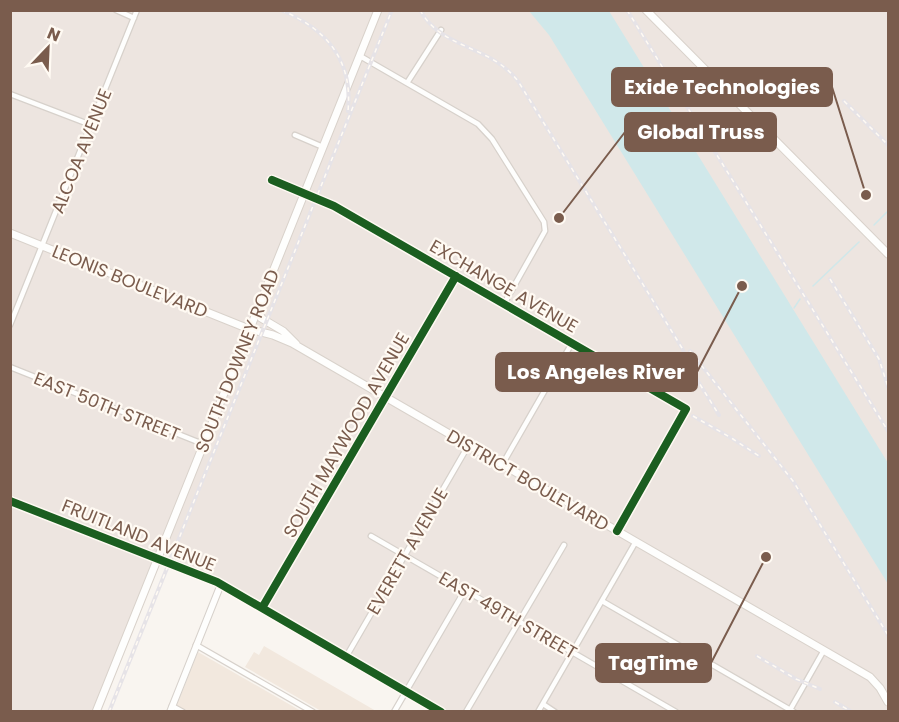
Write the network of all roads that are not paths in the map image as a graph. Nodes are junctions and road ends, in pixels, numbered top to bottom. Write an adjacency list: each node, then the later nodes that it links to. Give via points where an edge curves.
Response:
1 (116, 10): 5 (street)
2 (137, 10): 5 (street, ALCOA AVENUE)
3 (378, 10): 7 (main road, SOUTH DOWNEY ROAD)
4 (646, 10): 17 (main road)
5 (134, 18): 10 (street, ALCOA AVENUE)
6 (441, 30): 8 (street)
7 (360, 56): 8 (street); 12 (main road, SOUTH DOWNEY ROAD)
8 (408, 83): 19 (street, via 478,124 544,222 545,231)
9 (10, 94): 10 (street)
10 (91, 125): 16 (street, ALCOA AVENUE)
11 (295, 135): 12 (street)
12 (323, 147): 14 (main road, SOUTH DOWNEY ROAD)
13 (272, 180): 14 (street, EXCHANGE AVENUE)
14 (304, 193): 18 (street, EXCHANGE AVENUE); 20 (main road, SOUTH DOWNEY ROAD)
15 (10, 233): 16 (main road, LEONIS BOULEVARD)
16 (42, 246): 21 (street, ALCOA AVENUE); 22 (main road, LEONIS BOULEVARD)
17 (888, 254)
18 (456, 276): 19 (street, EXCHANGE AVENUE); 26 (street, SOUTH MAYWOOD AVENUE)
19 (504, 304): 23 (street, EXCHANGE AVENUE)
20 (258, 308): 22 (main road, SOUTH DOWNEY ROAD); 24 (main road, via 261,318 284,331)
21 (10, 325)
22 (249, 329): 24 (main road, DISTRICT BOULEVARD); 27 (main road, SOUTH DOWNEY ROAD)
23 (572, 343): 29 (street); 31 (street, EXCHANGE AVENUE, via 686,409)
24 (297, 346): 26 (main road, DISTRICT BOULEVARD)
25 (10, 368): 27 (street, EAST 50TH STREET)
26 (385, 398): 28 (main road, DISTRICT BOULEVARD); 40 (street, SOUTH MAYWOOD AVENUE)
27 (203, 444): 36 (main road, SOUTH DOWNEY ROAD)
28 (468, 446): 29 (main road, DISTRICT BOULEVARD); 35 (street, EVERETT AVENUE)
29 (502, 465): 31 (main road, DISTRICT BOULEVARD)
30 (10, 501): 36 (street, FRUITLAND AVENUE)
31 (616, 531): 33 (main road, DISTRICT BOULEVARD)
32 (371, 536): 35 (street, EAST 49TH STREET)
33 (635, 543): 39 (street); 43 (main road, DISTRICT BOULEVARD)
34 (564, 545): 41 (street)
35 (405, 556): 38 (street, EAST 49TH STREET); 45 (street, EVERETT AVENUE)
36 (157, 558): 37 (street, FRUITLAND AVENUE); 50 (main road, SOUTH DOWNEY ROAD)
37 (221, 584): 40 (street, FRUITLAND AVENUE); 42 (street)
38 (465, 590): 41 (street, EAST 49TH STREET); 46 (street)
39 (602, 601): 44 (street); 59 (street)
40 (262, 608): 45 (street, FRUITLAND AVENUE)
41 (519, 622): 44 (street, EAST 49TH STREET); 55 (street)
42 (196, 645): 49 (street); 52 (street)
43 (824, 650): 47 (main road, DISTRICT BOULEVARD, via 870,677); 59 (street)
44 (572, 652): 48 (street); 58 (street, EAST 49TH STREET)
45 (346, 657): 46 (street, FRUITLAND AVENUE)
46 (406, 691): 53 (street); 54 (street, FRUITLAND AVENUE)
47 (888, 702)
48 (543, 704): 56 (street); 57 (street)
49 (171, 709): 51 (street)
50 (96, 711)
51 (183, 711)
52 (313, 711)
53 (394, 711)
54 (441, 711)
55 (466, 711)
56 (538, 711)
57 (555, 711)
58 (676, 711)
59 (791, 711)

